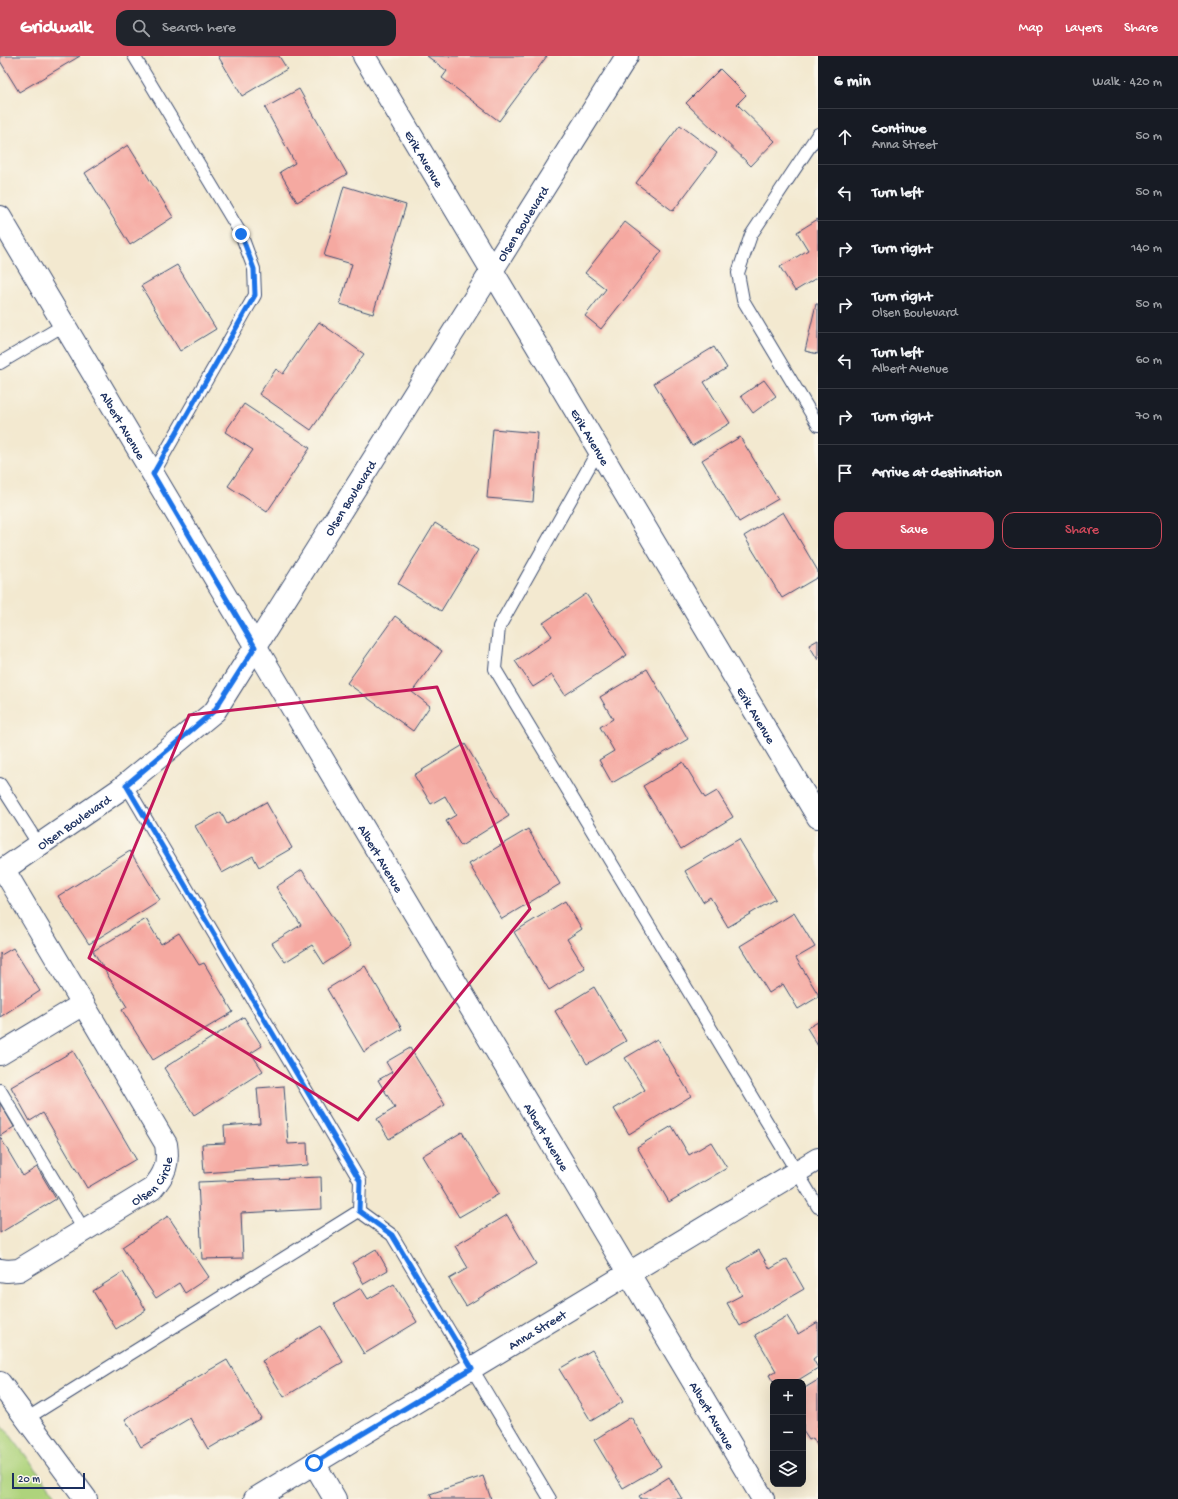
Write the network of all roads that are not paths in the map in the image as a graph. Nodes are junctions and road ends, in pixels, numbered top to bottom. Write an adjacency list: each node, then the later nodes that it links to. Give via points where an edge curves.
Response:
1 (134, 56): 11 (lane, via 241,234 254,269 255,295)
2 (364, 56): 6 (street, Erik Avenue)
3 (627, 56): 6 (street, Olsen Boulevard)
4 (818, 134): 9 (lane, via 751,235 738,273 743,300)
5 (0, 217): 7 (street, Albert Avenue)
6 (492, 271): 10 (street, Erik Avenue); 12 (street, Olsen Boulevard)
7 (64, 325): 8 (lane); 11 (street, Albert Avenue)
8 (0, 363)
9 (818, 425)
10 (599, 449): 15 (street, Erik Avenue); 22 (lane, via 499,627 495,669)
11 (153, 474): 12 (street, Albert Avenue)
12 (255, 647): 14 (street, Olsen Boulevard, via 214,711); 27 (street, Albert Avenue)
13 (0, 784): 16 (lane)
14 (126, 785): 16 (street, Olsen Boulevard); 24 (lane, via 360,1181)
15 (818, 817)
16 (39, 845): 17 (street, Olsen Boulevard)
17 (2, 871): 18 (street, Olsen Circle)
18 (83, 1004): 19 (street); 25 (street, Olsen Circle, via 166,1144 168,1157 165,1169 152,1189)
19 (0, 1054)
20 (0, 1090): 25 (lane)
21 (818, 1159): 22 (street, Anna Street)
22 (797, 1172): 23 (lane); 27 (street, Anna Street)
23 (818, 1207)
24 (359, 1211): 28 (lane, via 392,1235); 30 (lane)
25 (84, 1230): 26 (street, Olsen Circle, via 19,1270)
26 (0, 1270)
27 (628, 1274): 28 (street, Anna Street); 36 (street, Albert Avenue)
28 (472, 1368): 31 (street, Anna Street); 35 (lane)
29 (0, 1383): 30 (street)
30 (26, 1418): 32 (street)
31 (314, 1463): 33 (street, Anna Street); 34 (street)
32 (86, 1499)
33 (255, 1499)
34 (335, 1499)
35 (550, 1499)
36 (763, 1499)

